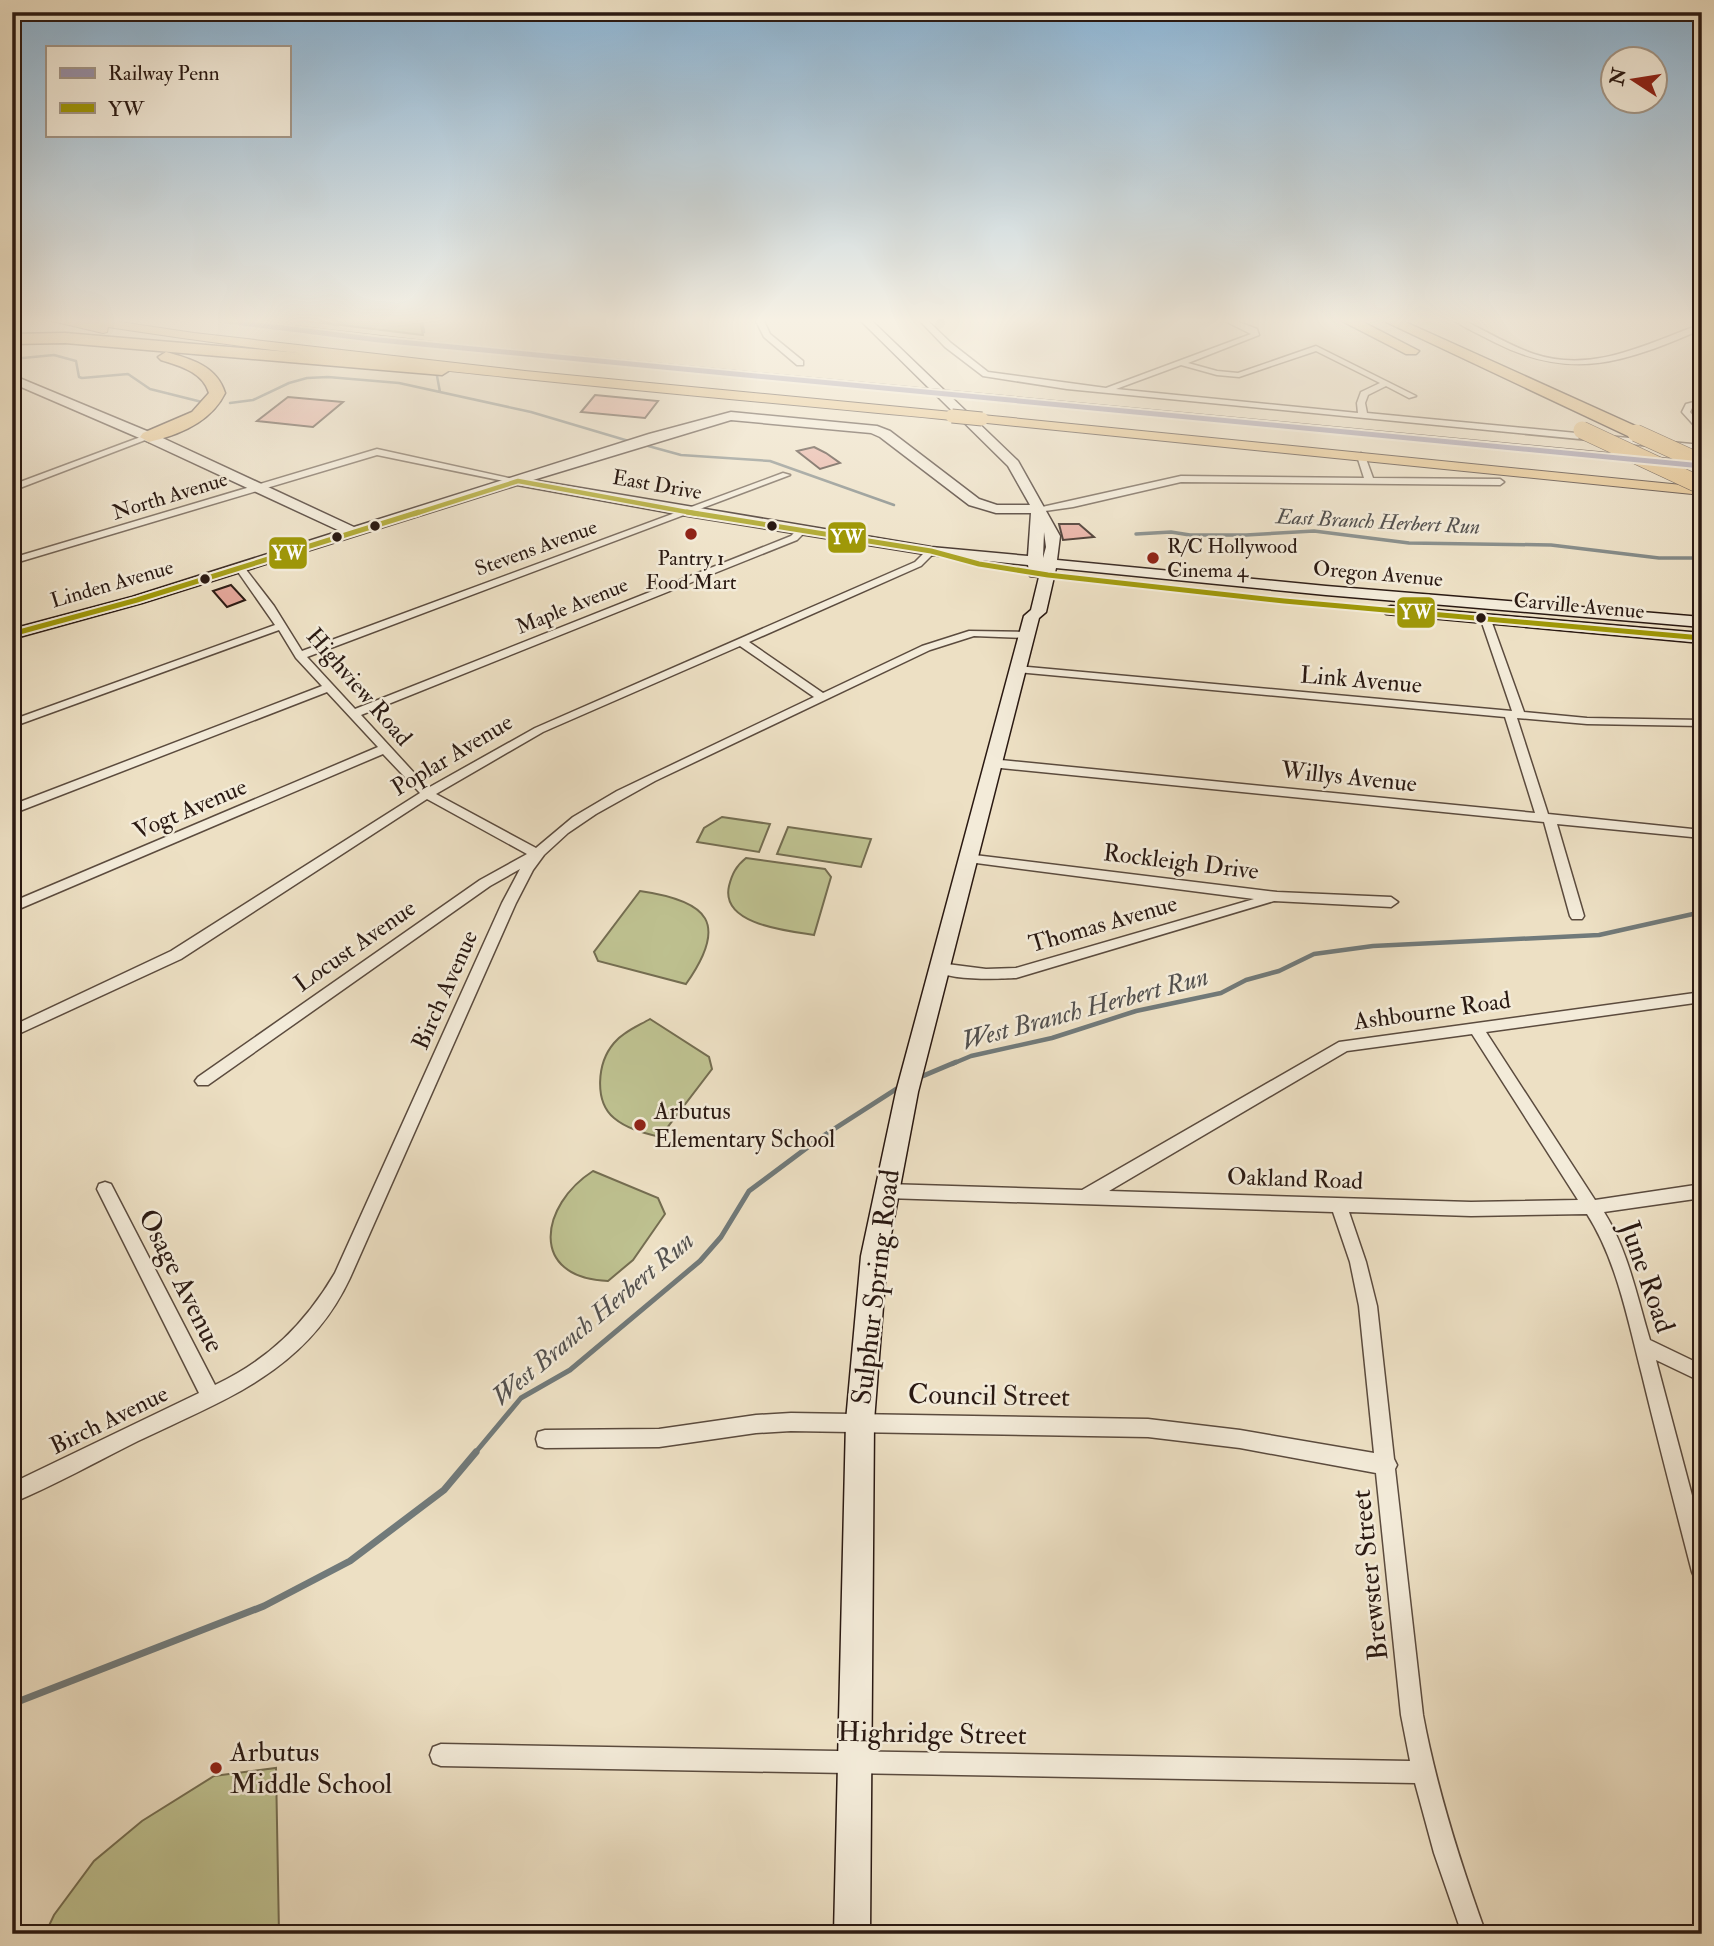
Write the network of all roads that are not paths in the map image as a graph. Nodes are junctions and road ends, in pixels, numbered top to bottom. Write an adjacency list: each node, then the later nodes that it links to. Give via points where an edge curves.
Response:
1 (88, 412): 14 (street)
2 (201, 412): 14 (highway)
3 (812, 412): 12 (street)
4 (909, 412): 17 (main road, bridge)
5 (959, 412): 26 (street, via 1013,464)
6 (1329, 412): 10 (street)
7 (1362, 412): 10 (street)
8 (1590, 412): 18 (highway, bridge)
9 (1685, 412): 13 (street)
10 (1363, 415): 15 (street)
11 (1557, 418): 25 (highway, bridge)
12 (807, 422): 20 (street, Linden Avenue, via 731,416); 26 (street, via 880,431 974,502 1007,510)
13 (1702, 432)
14 (149, 437): 23 (street); 24 (street)
15 (1702, 448)
16 (377, 452): 20 (street, East Drive); 23 (street, North Avenue)
17 (1361, 456): 21 (street); 25 (main road)
18 (1702, 463)
19 (786, 475): 27 (street, Stevens Avenue)
20 (518, 481): 27 (street, East Drive); 29 (street, Linden Avenue)
21 (1370, 481): 22 (street); 26 (street, via 1181,479)
22 (1500, 482)
23 (259, 487): 29 (street); 31 (street, North Avenue)
24 (12, 488)
25 (1702, 488)
26 (1038, 509): 32 (street, Sulphur Spring Road)
27 (688, 512): 28 (street, East Drive); 42 (street, Stevens Avenue)
28 (802, 530): 30 (street, East Drive); 46 (street, Maple Avenue, via 794,538)
29 (355, 533): 33 (street, Linden Avenue)
30 (931, 551): 32 (street, East Drive); 41 (street, Poplar Avenue, via 918,564)
31 (12, 561)
32 (1042, 568): 34 (street, Carville Avenue); 37 (street, Sulphur Spring Road, via 1038,612)
33 (241, 569): 38 (street, Highview Road); 39 (street, Linden Avenue)
34 (1348, 600): 35 (street, Carville Avenue); 36 (street, Oregon Avenue)
35 (1486, 620): 40 (street, Carville Avenue); 47 (street)
36 (1702, 622)
37 (1029, 625): 43 (street, Sulphur Spring Road); 45 (street, Birch Avenue, via 958,636)
38 (281, 626): 42 (street, Highview Road); 49 (street)
39 (12, 634)
40 (1702, 638)
41 (740, 641): 45 (street); 52 (street, Poplar Avenue, via 550,724)
42 (300, 656): 44 (street, Highview Road)
43 (1017, 669): 47 (street, Link Avenue); 51 (street, Sulphur Spring Road)
44 (328, 688): 46 (street, Highview Road); 53 (street)
45 (822, 697): 56 (street, Birch Avenue, via 611,800)
46 (353, 714): 50 (street, Highview Road)
47 (1514, 715): 48 (street, Link Avenue, via 1587,722); 54 (street)
48 (1702, 723)
49 (12, 724)
50 (384, 750): 52 (street, Highview Road); 60 (street, Vogt Avenue)
51 (991, 763): 54 (street, Willys Avenue); 57 (street, Sulphur Spring Road)
52 (427, 794): 56 (street, Highview Road); 65 (street, Poplar Avenue, via 176,955)
53 (12, 810)
54 (1546, 818): 55 (street, Willys Avenue); 61 (street)
55 (1702, 834)
56 (537, 854): 66 (street, Locust Avenue, via 485,883); 75 (street, Birch Avenue, via 509,903 326,1306 284,1354)
57 (966, 858): 58 (street, Rockleigh Drive); 62 (street, Sulphur Spring Road)
58 (1277, 897): 59 (street, Rockleigh Drive); 62 (street, Thomas Avenue, via 1016,973)
59 (1391, 902)
60 (12, 907)
61 (1577, 916)
62 (939, 968): 68 (street, Sulphur Spring Road)
63 (1702, 997): 64 (street, Ashbourne Road)
64 (1475, 1027): 70 (street, Ashbourne Road, via 1344,1046); 72 (street, June Road)
65 (12, 1032)
66 (203, 1081)
67 (105, 1189): 75 (street, Osage Avenue)
68 (886, 1191): 70 (street, Oakland Road); 76 (street, Sulphur Spring Road, via 874,1256)
69 (1702, 1191): 72 (street, Oakland Road)
70 (1081, 1199): 71 (street, Oakland Road)
71 (1339, 1206): 72 (street, Oakland Road); 78 (street, Brewster Street, via 1368,1306)
72 (1593, 1207): 73 (street, June Road, via 1618,1260)
73 (1643, 1345): 74 (street); 80 (street, June Road)
74 (1702, 1374)
75 (211, 1397): 79 (street, Birch Avenue)
76 (860, 1421): 77 (street, Council Street, via 756,1424 627,1440); 78 (street, Council Street, via 1148,1428); 82 (street, Sulphur Spring Road)
77 (545, 1439)
78 (1387, 1465): 83 (street, Brewster Street)
79 (12, 1493)
80 (1702, 1572)
81 (441, 1755): 82 (street, Highridge Street)
82 (855, 1762): 83 (street, Highridge Street); 84 (street, Sulphur Spring Road)
83 (1421, 1772): 85 (street, Brewster Street)
84 (852, 1934)
85 (1475, 1934)

